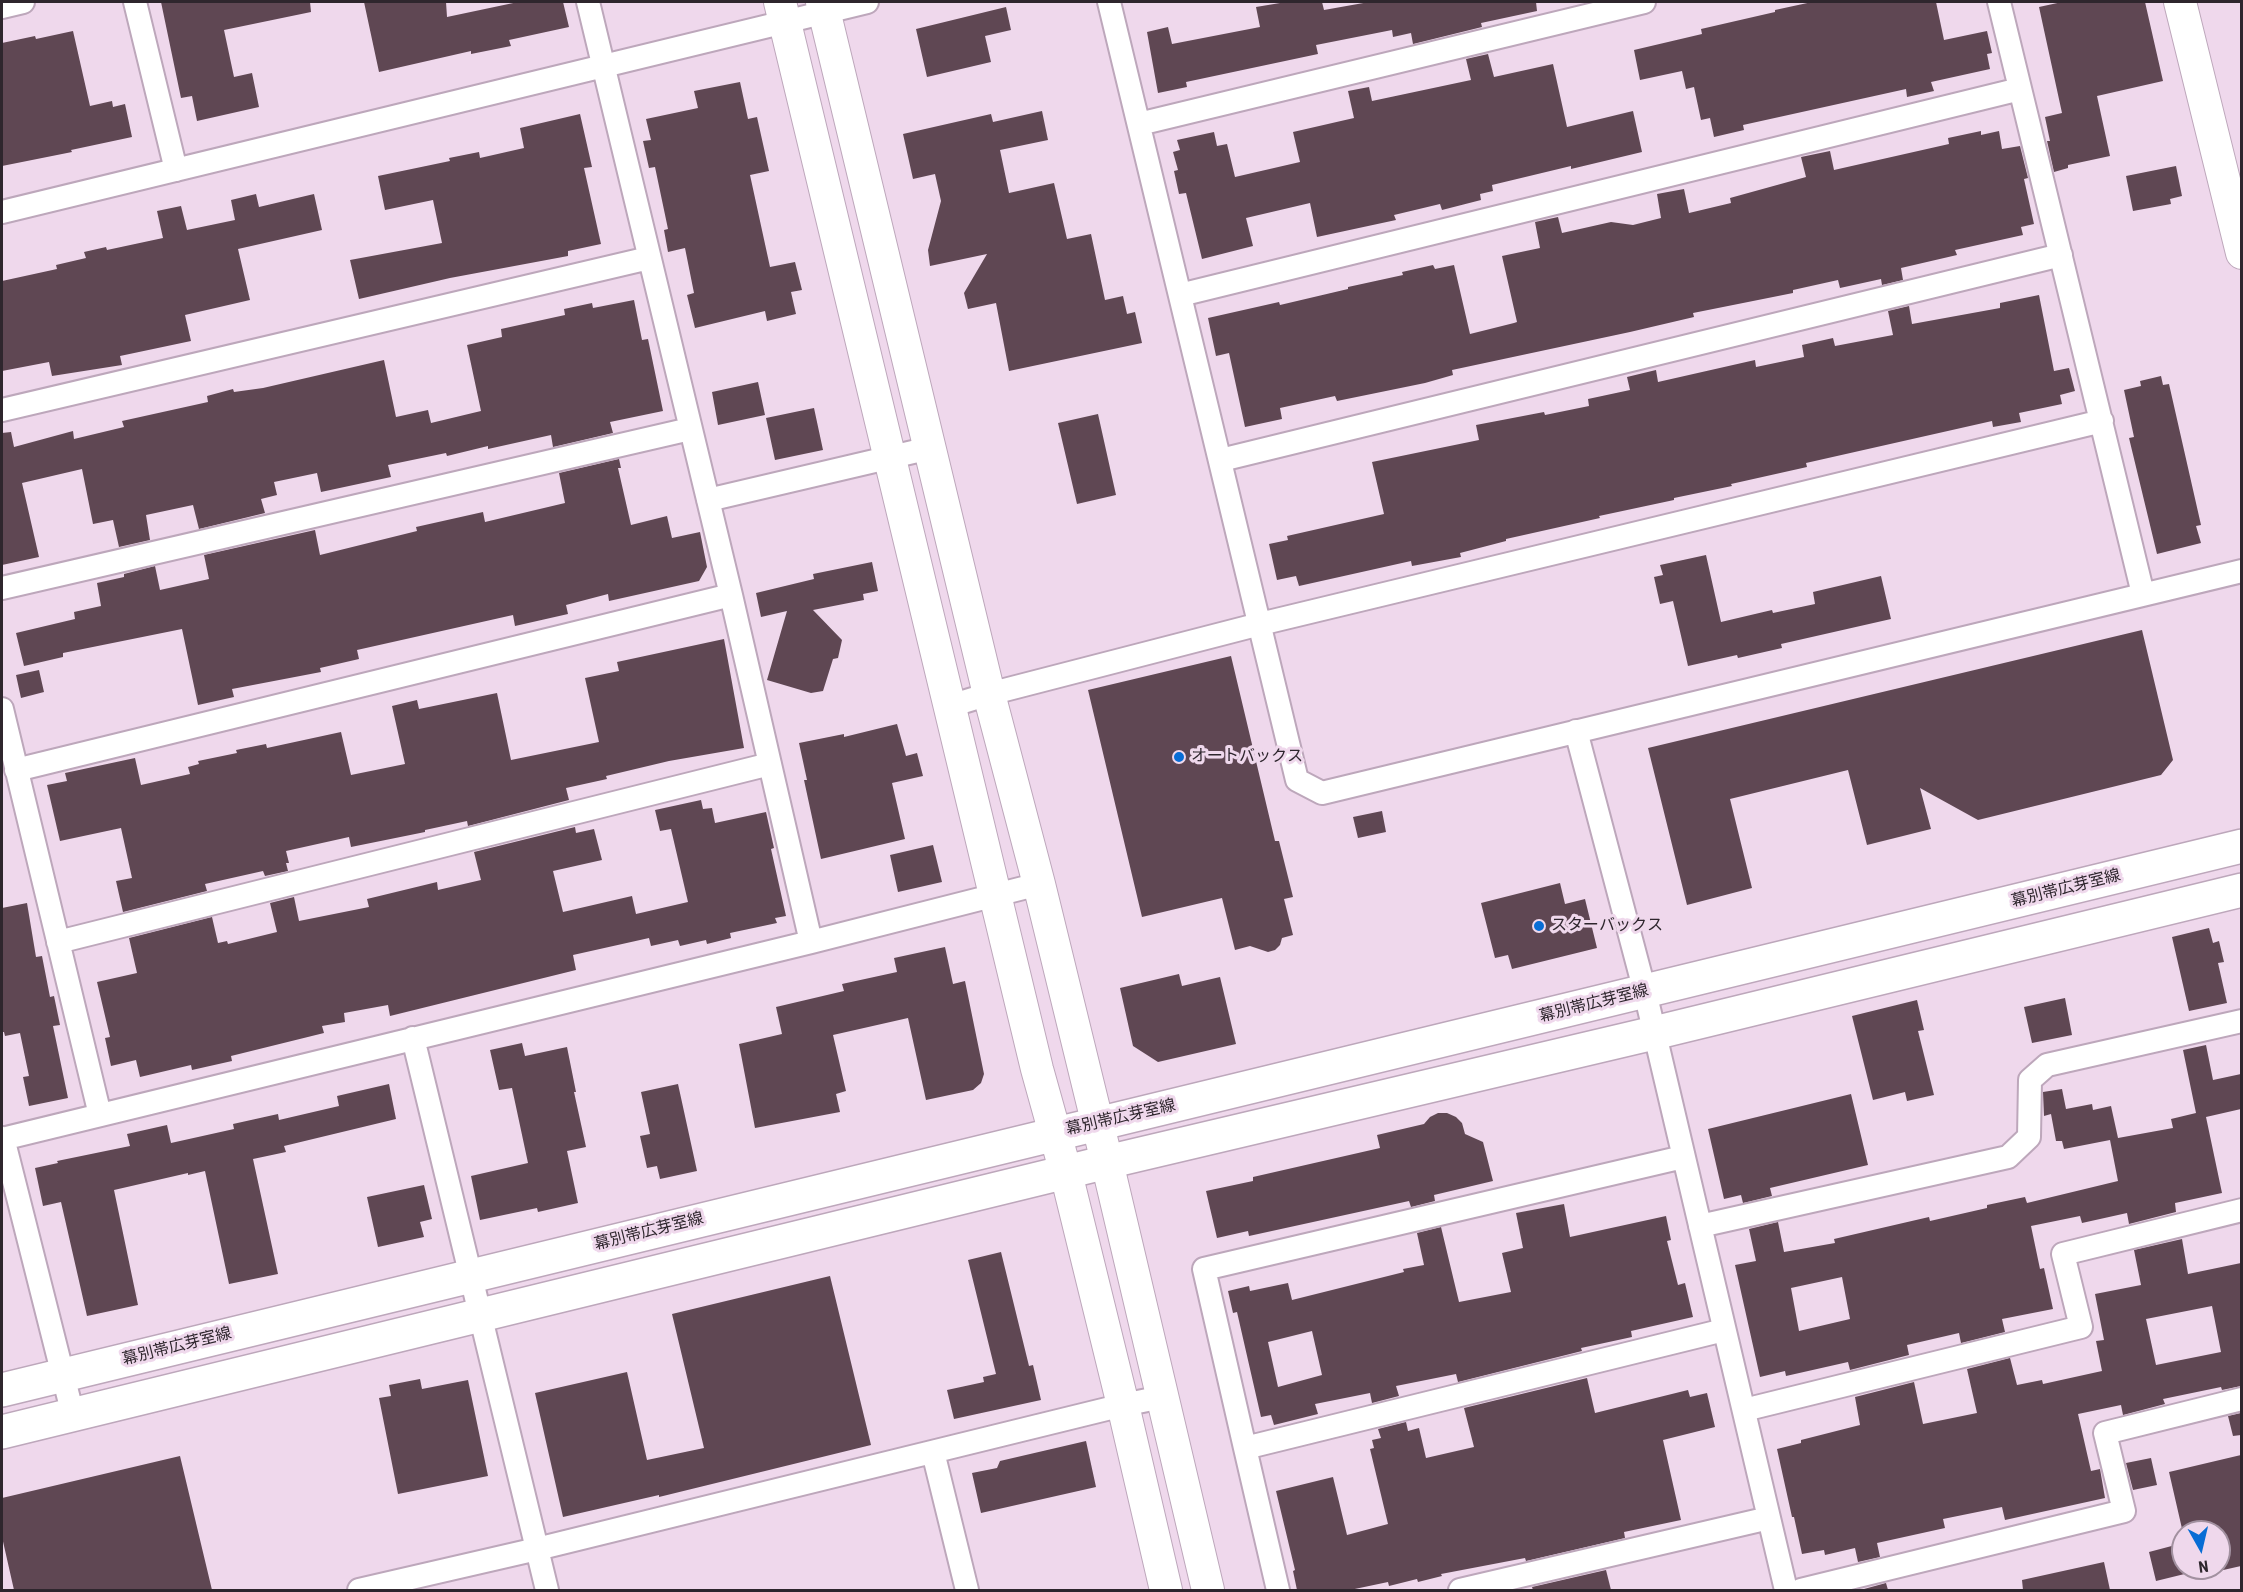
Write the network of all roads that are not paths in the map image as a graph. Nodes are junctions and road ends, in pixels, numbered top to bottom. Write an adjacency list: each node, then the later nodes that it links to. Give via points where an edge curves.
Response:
1 (23, 2): 9 (street)
2 (135, 2): 15 (street)
3 (588, 2): 12 (street)
4 (867, 2): 10 (street)
5 (1109, 2): 14 (street)
6 (1644, 2): 14 (street)
7 (1999, 2): 13 (street)
8 (2180, 2): 17 (street)
9 (2, 7)
10 (824, 7): 11 (street); 24 (street)
11 (782, 12): 12 (street); 25 (street)
12 (604, 67): 15 (street); 19 (street)
13 (2020, 89): 18 (street); 20 (street)
14 (1139, 124): 20 (street)
15 (176, 170): 16 (street)
16 (2, 212)
17 (2241, 253)
18 (2061, 255): 22 (street); 26 (street)
19 (649, 258): 21 (street); 23 (street)
20 (1180, 295): 26 (street)
21 (2, 410)
22 (2102, 421): 30 (street); 32 (street)
23 (690, 429): 27 (street); 29 (street)
24 (930, 448): 25 (street); 33 (street)
25 (890, 457): 27 (street); 34 (street)
26 (1221, 460): 32 (street)
27 (708, 500): 31 (street)
28 (2241, 571): 30 (street)
29 (2, 588)
30 (2144, 594): 36 (street)
31 (730, 596): 37 (street); 38 (street)
32 (1260, 624): 33 (street); 36 (street, via 1297,780 1322,793)
33 (989, 694): 34 (street); 40 (street)
34 (950, 706): 42 (street)
35 (2, 710): 38 (street)
36 (1576, 731): 45 (street)
37 (770, 764): 43 (street); 44 (street)
38 (16, 770): 43 (street)
39 (2241, 846): 45 (main road, 幕別帯広芽室線)
40 (1039, 884): 42 (street); 50 (street)
41 (2241, 890): 47 (main road)
42 (996, 895): 44 (street); 51 (street)
43 (58, 942): 49 (street)
44 (811, 942): 48 (street)
45 (1645, 992): 47 (street); 50 (main road, 幕別帯広芽室線)
46 (2241, 1021): 57 (street, via 2047,1065 2030,1080 2029,1137 2008,1157)
47 (1654, 1033): 53 (street); 54 (main road)
48 (413, 1038): 49 (street); 58 (street)
49 (100, 1115): 52 (street)
50 (1098, 1124): 51 (main road, 幕別帯広芽室線); 54 (street)
51 (1055, 1133): 55 (street); 58 (main road, 幕別帯広芽室線)
52 (2, 1139): 61 (street)
53 (1683, 1157): 57 (street); 69 (street, via 1204,1269)
54 (1107, 1162): 55 (main road); 63 (street)
55 (1066, 1173): 59 (main road); 65 (street)
56 (2241, 1210): 66 (street, via 2063,1254 2081,1327)
57 (1700, 1226): 60 (street)
58 (471, 1276): 59 (street); 61 (main road, 幕別帯広芽室線)
59 (482, 1315): 67 (main road); 72 (street)
60 (1724, 1330): 66 (street); 69 (street)
61 (63, 1374): 62 (main road, 幕別帯広芽室線); 67 (street)
62 (2, 1390)
63 (1162, 1397): 65 (street); 77 (street)
64 (2241, 1399): 81 (street, via 2105,1433 2124,1511)
65 (1123, 1405): 70 (street); 76 (street)
66 (1744, 1410): 71 (street)
67 (73, 1415): 68 (main road)
68 (2, 1432)
69 (1245, 1448): 78 (street)
70 (933, 1452): 72 (street); 75 (street)
71 (1769, 1518): 79 (street); 80 (street)
72 (537, 1550): 73 (street); 74 (street)
73 (359, 1590)
74 (547, 1590)
75 (967, 1590)
76 (1166, 1590)
77 (1208, 1590)
78 (1278, 1590)
79 (1460, 1590)
80 (1786, 1590)
81 (1801, 1590)

